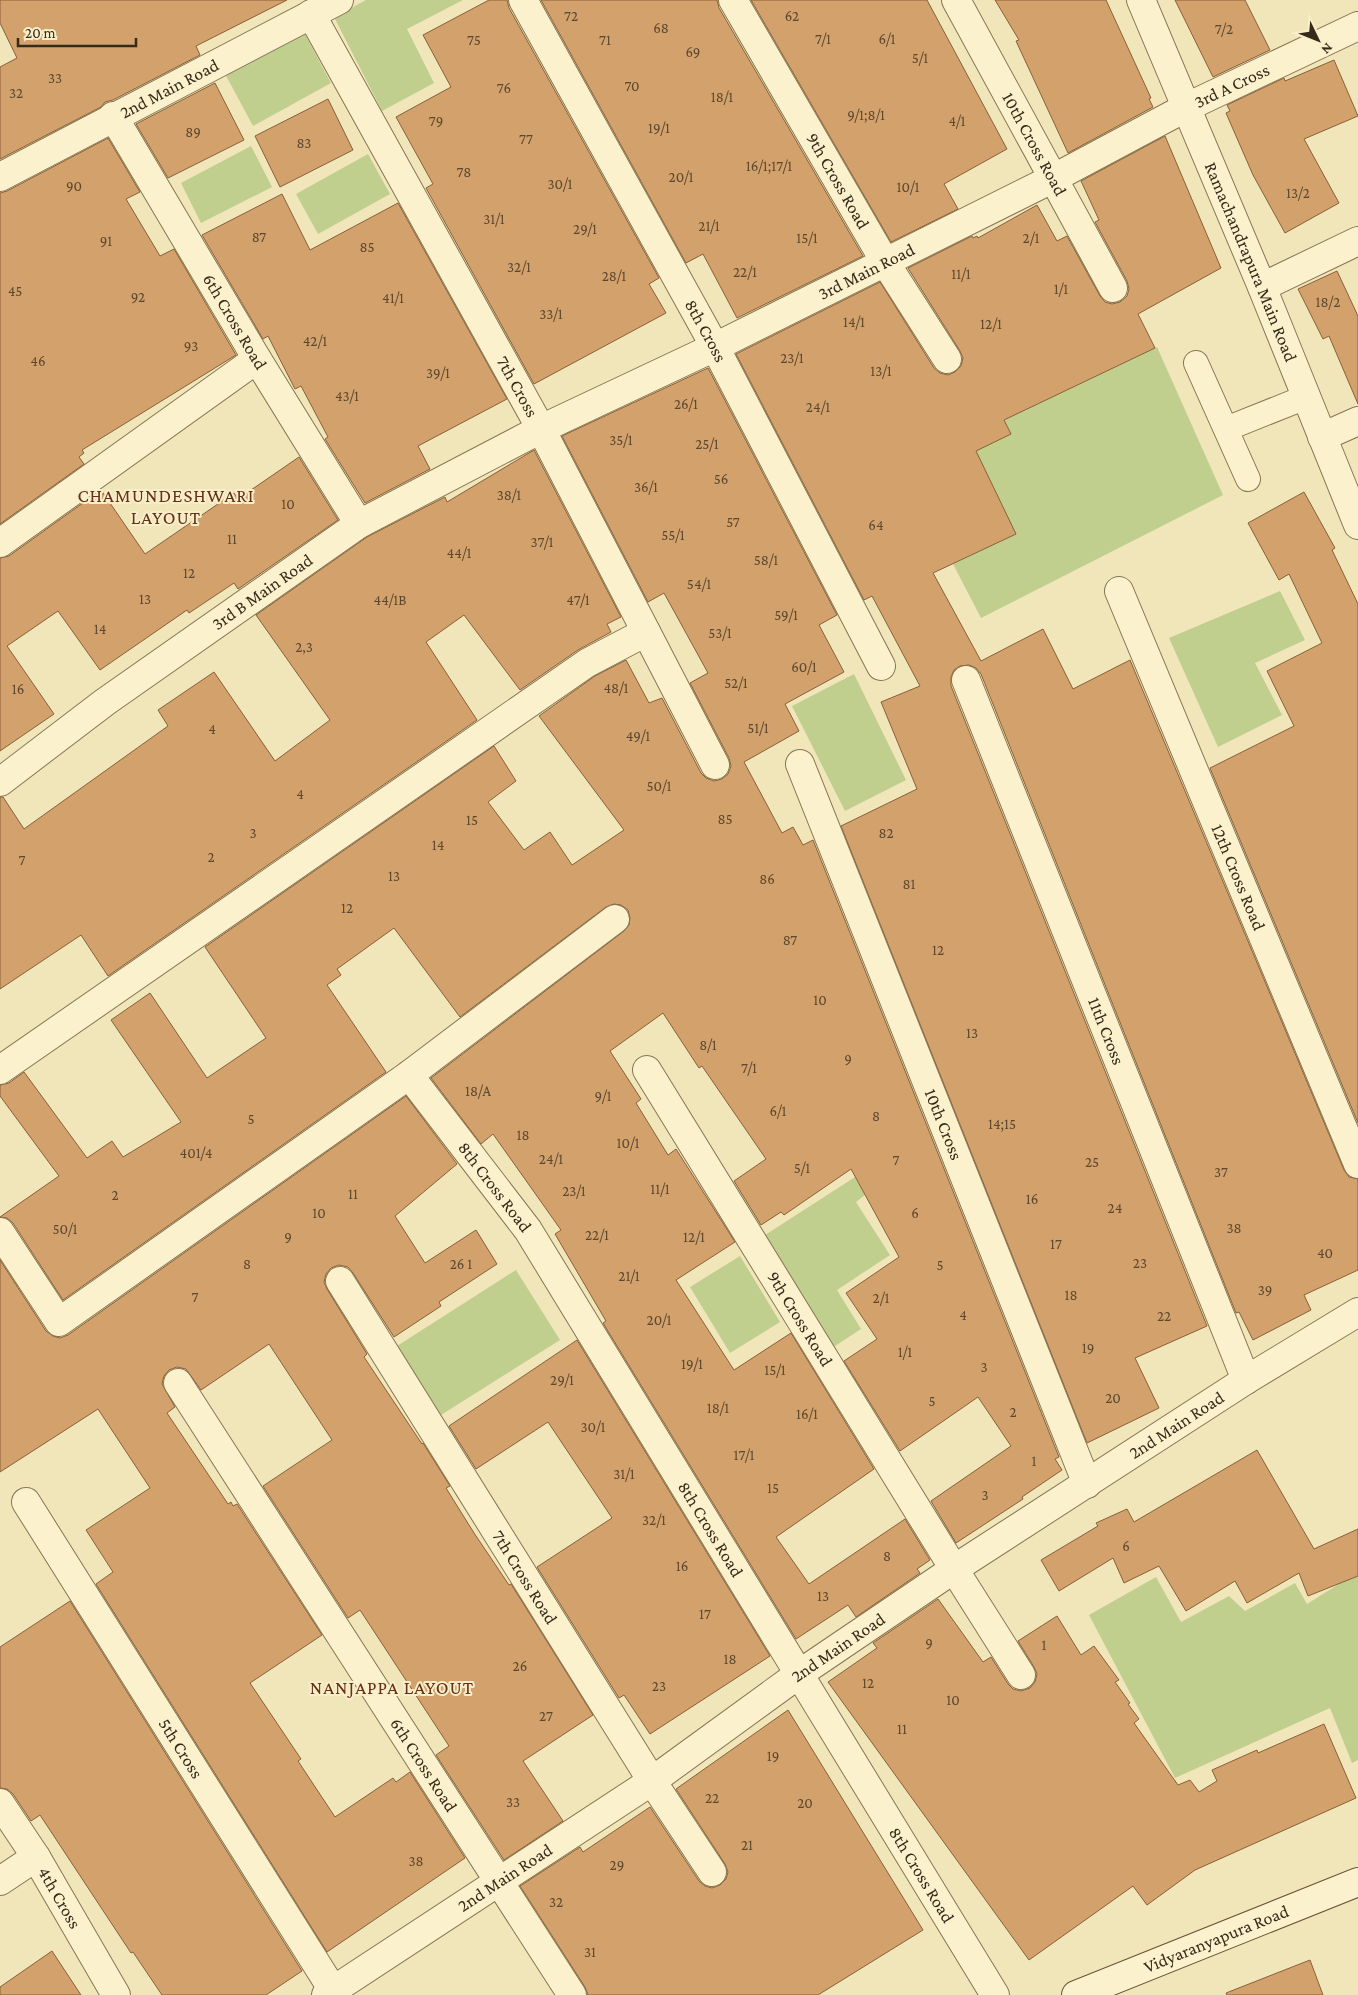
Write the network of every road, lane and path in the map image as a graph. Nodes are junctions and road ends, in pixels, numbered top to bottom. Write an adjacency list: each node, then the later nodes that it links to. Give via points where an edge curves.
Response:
1 (339, 0): 6 (street, 2nd Main Road)
2 (523, 0): 16 (street, 8th Cross)
3 (733, 0): 13 (street, 9th Cross Road)
4 (956, 0): 11 (street, 10th Cross Road)
5 (1141, 0): 8 (street, Ramachandrapura Main Road)
6 (312, 14): 9 (street, 2nd Main Road); 22 (street, 7th Cross)
7 (1358, 26): 8 (street, 3rd A Cross)
8 (1187, 107): 11 (street, 3rd Main Road); 14 (street, Ramachandrapura Main Road)
9 (113, 116): 10 (street, 2nd Main Road); 17 (street, 6th Cross Road)
10 (0, 176)
11 (1054, 178): 13 (street, 3rd Main Road); 15 (street, 10th Cross Road)
12 (1358, 241): 14 (street)
13 (885, 262): 16 (street, 3rd Main Road); 18 (street, 9th Cross Road)
14 (1262, 287): 20 (street, Ramachandrapura Main Road)
15 (1113, 288)
16 (716, 347): 22 (street, 3rd Main Road); 31 (street, 8th Cross)
17 (257, 358): 26 (street, 6th Cross Road); 28 (street)
18 (947, 359)
19 (1196, 363): 23 (lane)
20 (1306, 397): 23 (lane); 24 (street, Ramachandrapura Main Road)
21 (1358, 421): 24 (street)
22 (541, 429): 26 (street, 3rd B Main Road); 30 (street, 7th Cross)
23 (1226, 429): 25 (lane)
24 (1322, 437): 27 (street, Ramachandrapura Main Road)
25 (1248, 478)
26 (359, 524): 35 (street, 3rd B Main Road, via 105,702)
27 (1358, 525)
28 (0, 543)
29 (1119, 590): 40 (street, 12th Cross Road)
30 (646, 632): 34 (street, 7th Cross); 37 (street, via 586,663)
31 (881, 666)
32 (966, 680): 44 (street, 11th Cross)
33 (800, 764): 46 (street, 10th Cross)
34 (716, 765)
35 (0, 782)
36 (615, 919): 39 (street)
37 (0, 1070)
38 (647, 1070): 48 (street, 9th Cross Road)
39 (409, 1075): 41 (street, via 59,1322); 49 (street, 8th Cross Road, via 528,1230)
40 (1358, 1164)
41 (0, 1232)
42 (340, 1281): 51 (street, 7th Cross Road)
43 (1358, 1312): 44 (street, 2nd Main Road)
44 (1246, 1380): 46 (street, 2nd Main Road)
45 (178, 1383): 56 (street, 6th Cross Road)
46 (1086, 1484): 48 (street, 2nd Main Road)
47 (26, 1502): 58 (street, 5th Cross)
48 (954, 1569): 49 (street, 2nd Main Road); 50 (street, 9th Cross Road)
49 (799, 1674): 51 (street, 2nd Main Road); 61 (street, 8th Cross Road)
50 (1021, 1675)
51 (652, 1781): 54 (street, 7th Cross Road); 56 (street, 2nd Main Road)
52 (0, 1803): 53 (street, 4th Cross)
53 (36, 1857): 55 (street); 59 (street, 4th Cross)
54 (712, 1872)
55 (0, 1881)
56 (500, 1881): 58 (street, 2nd Main Road); 60 (street, 6th Cross Road)
57 (1358, 1882): 62 (street, Vidyaranyapura Road)
58 (332, 1993)
59 (116, 1995)
60 (572, 1995)
61 (995, 1995)
62 (1076, 1995)

